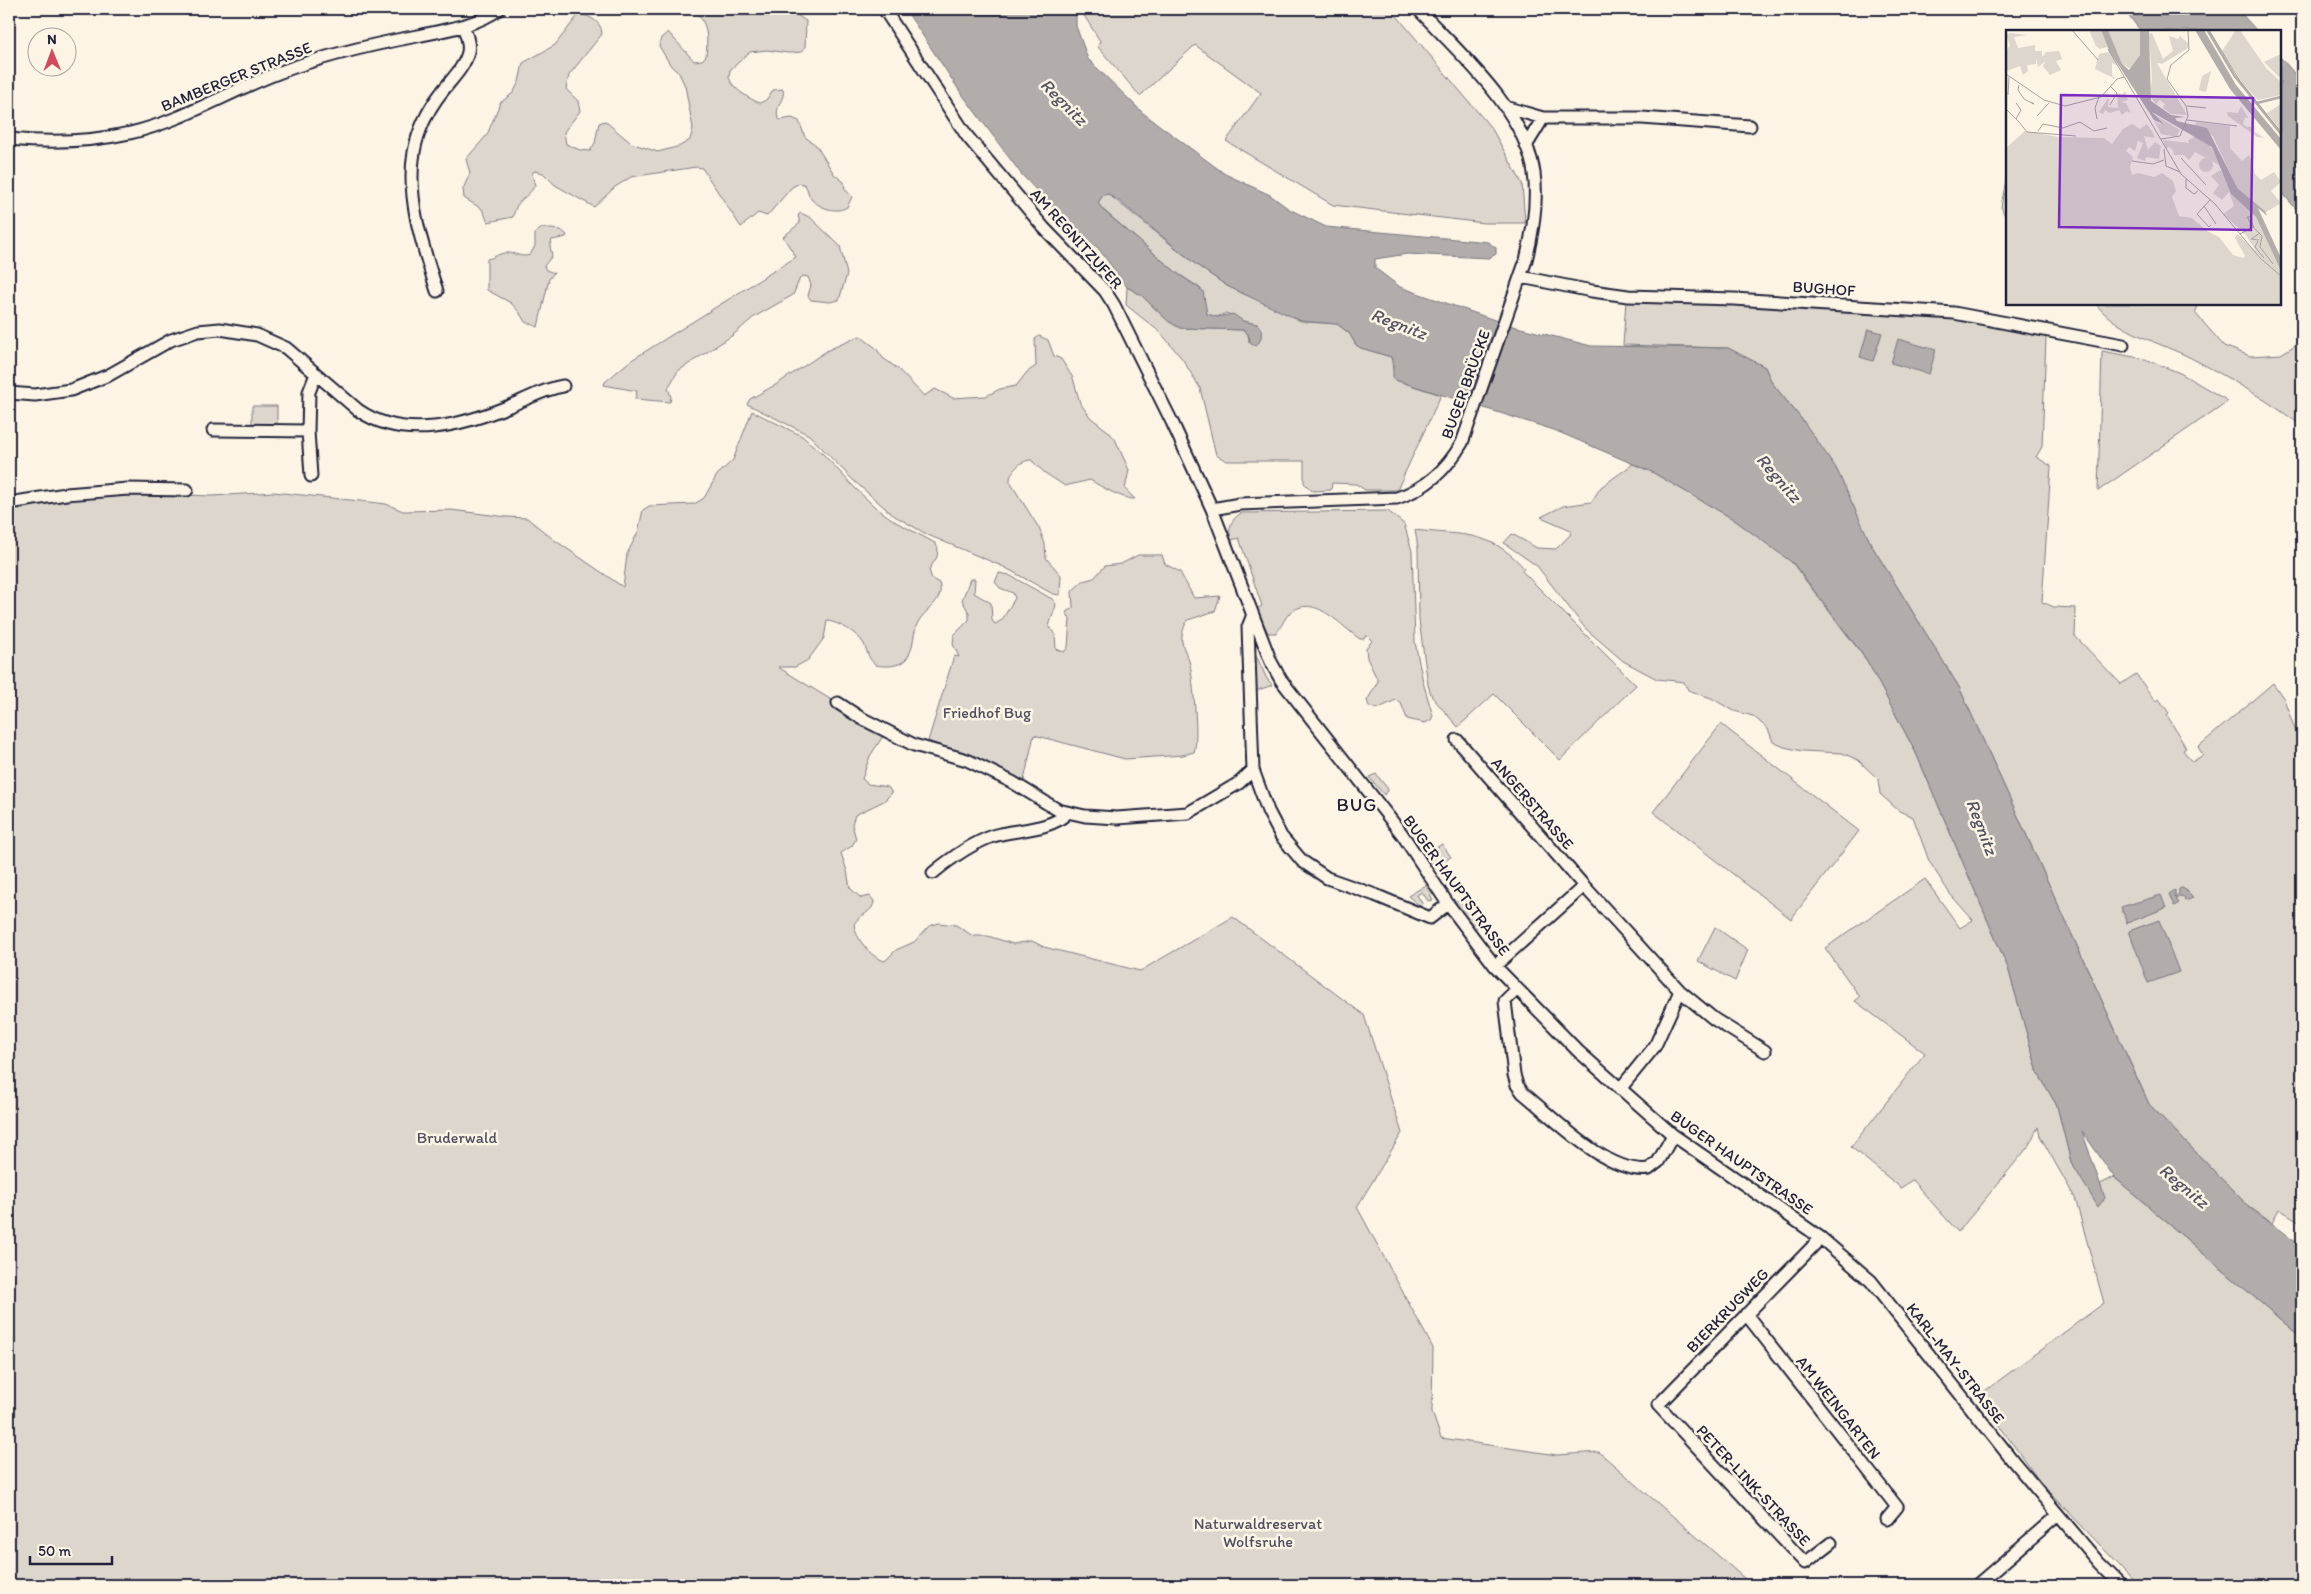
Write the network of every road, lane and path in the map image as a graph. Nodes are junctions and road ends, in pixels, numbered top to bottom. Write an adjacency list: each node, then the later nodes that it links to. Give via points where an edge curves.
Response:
1 (499, 9): 4 (street, BAMBERGER STRASSE)
2 (884, 9): 21 (street, AM REGNITZUFER, via 967,136 1114,305)
3 (1418, 9): 5 (street, BUGER BRÜCKE)
4 (463, 26): 8 (street, BAMBERGER STRASSE, via 381,43 304,64 178,117 131,133 85,140); 11 (street, via 469,45 467,57 430,108 414,152 416,216)
5 (1505, 107): 6 (street); 9 (street, BUGER BRÜCKE)
6 (1543, 118): 7 (street, via 1642,118); 9 (street)
7 (1750, 126)
8 (9, 139)
9 (1526, 146): 10 (street, BUGER BRÜCKE, via 1534,172 1535,191 1532,232)
10 (1521, 277): 12 (street, BUGHOF, via 1628,296 1734,299 1954,313); 21 (street, BUGER BRÜCKE, via 1462,443 1445,468 1421,488 1397,498 1240,504)
11 (437, 291)
12 (2123, 345)
13 (316, 374): 14 (street, via 370,419 403,428 452,425); 15 (street, via 286,348 269,340 244,332 208,330 170,340 110,374 71,390 35,395); 17 (street, via 309,392)
14 (562, 386)
15 (9, 393)
16 (213, 430): 17 (street)
17 (308, 431): 18 (street)
18 (311, 476)
19 (187, 490): 20 (street, via 128,488)
20 (9, 503)
21 (1212, 509): 22 (street, BUGER HAUPTSTRASSE)
22 (1252, 617): 25 (street, via 1248,627); 29 (street, BUGER HAUPTSTRASSE, via 1281,680 1402,834)
23 (838, 703): 26 (street, via 914,745 987,769)
24 (1457, 740): 28 (street, ANGERSTRASSE)
25 (1252, 770): 26 (street, via 1239,782 1188,813 1117,818); 29 (street, via 1281,836 1302,861 1327,878 1430,918)
26 (1067, 813): 27 (street, via 1053,823 990,837 970,846)
27 (933, 873)
28 (1584, 886): 30 (street); 32 (street, ANGERSTRASSE)
29 (1448, 904): 30 (street, BUGER HAUPTSTRASSE)
30 (1495, 966): 31 (street, BUGER HAUPTSTRASSE)
31 (1517, 989): 34 (street, BUGER HAUPTSTRASSE); 35 (street, via 1505,1000 1514,1075 1523,1093 1587,1144 1614,1163 1628,1168 1649,1169 1658,1162)
32 (1680, 991): 33 (street, ANGERSTRASSE, via 1714,1019); 34 (street, via 1655,1046)
33 (1765, 1051)
34 (1620, 1089): 35 (street, BUGER HAUPTSTRASSE)
35 (1673, 1135): 36 (street, BUGER HAUPTSTRASSE)
36 (1821, 1238): 37 (street, BIERKRUGWEG); 39 (street, KARL-MAY-STRASSE, via 1871,1281)
37 (1746, 1314): 38 (street, BIERKRUGWEG); 40 (street, AM WEINGARTEN, via 1898,1507)
38 (1658, 1405): 41 (street, PETER-LINK-STRASSE, via 1805,1563)
39 (2058, 1515): 42 (street); 43 (street, KARL-MAY-STRASSE)
40 (1887, 1519)
41 (1831, 1543)
42 (1976, 1585)
43 (2121, 1585)

